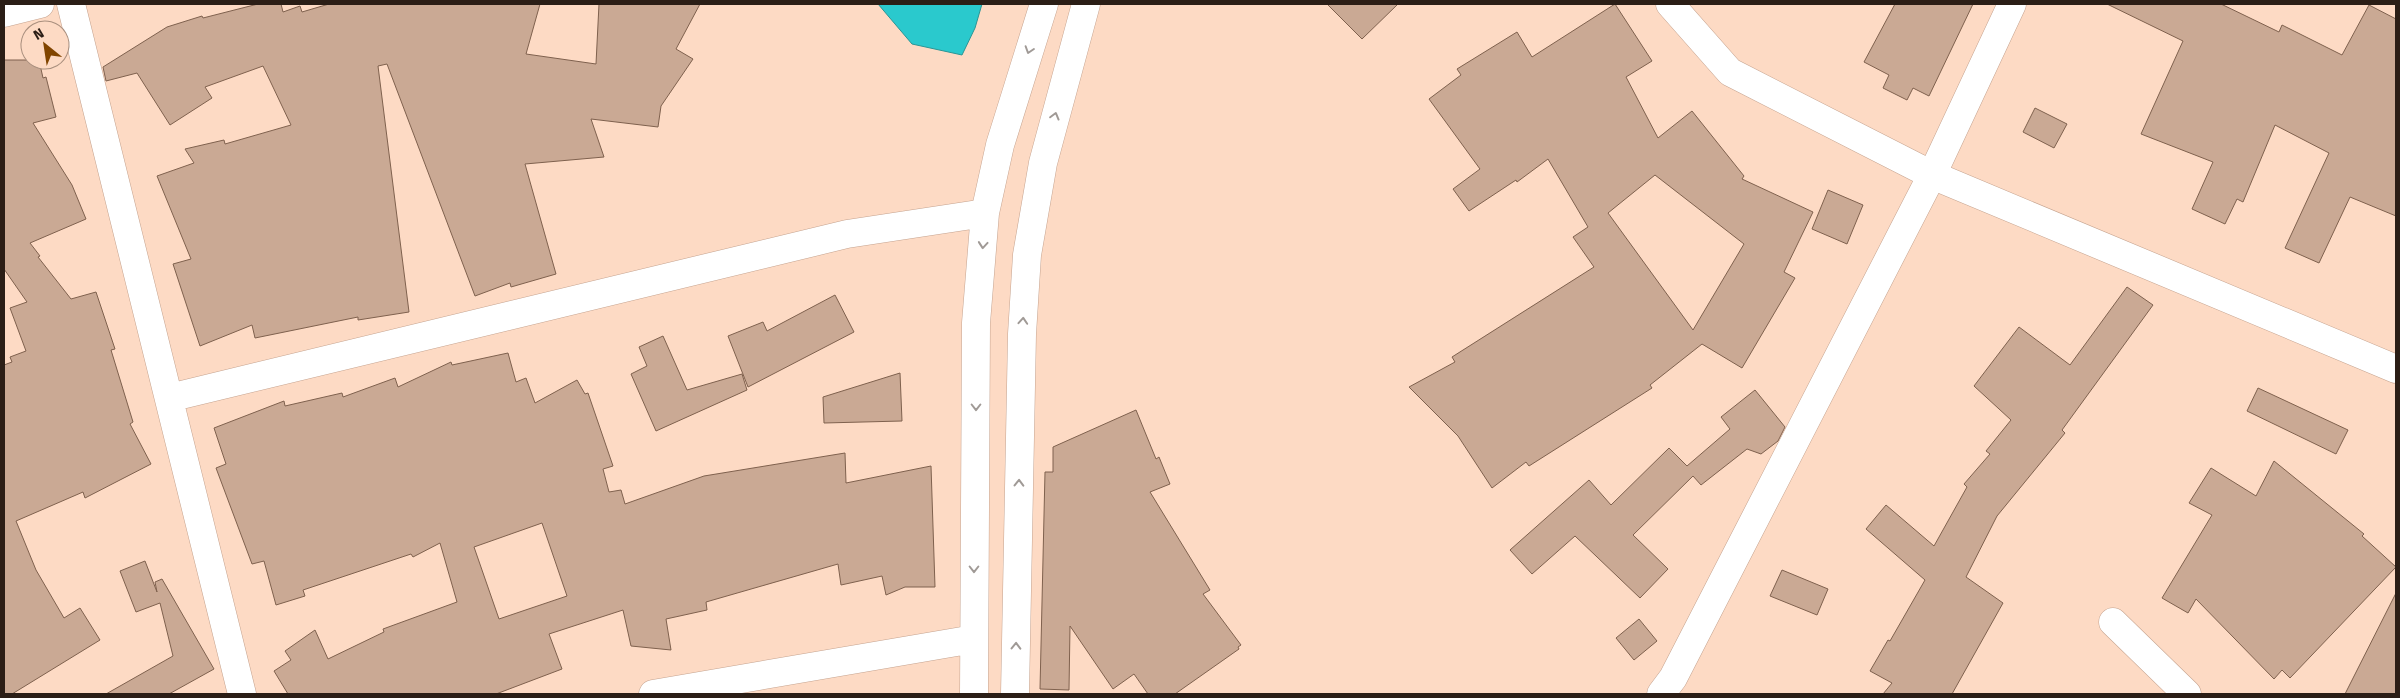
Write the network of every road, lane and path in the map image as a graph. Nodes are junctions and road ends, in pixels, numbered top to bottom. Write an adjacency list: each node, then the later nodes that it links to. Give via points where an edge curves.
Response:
1 (40, 4): 7 (street)
2 (72, 4): 11 (street)
3 (1044, 4): 9 (street, one-way to 9, via 1000,145)
4 (1086, 4): 17 (street, one-way to 4, via 1022,334 1028,256 1043,163)
5 (1670, 4): 8 (street, via 1730,72)
6 (2012, 4): 8 (street)
7 (4, 12)
8 (1932, 176): 10 (street); 18 (street, via 1678,669)
9 (985, 213): 11 (street, via 847,234); 13 (street, one-way to 13, via 976,323)
10 (2396, 369)
11 (170, 398): 14 (street)
12 (2113, 622): 19 (street)
13 (974, 639): 15 (street); 16 (street)
14 (242, 694)
15 (653, 694)
16 (974, 694)
17 (1015, 694)
18 (1662, 694)
19 (2187, 694)

